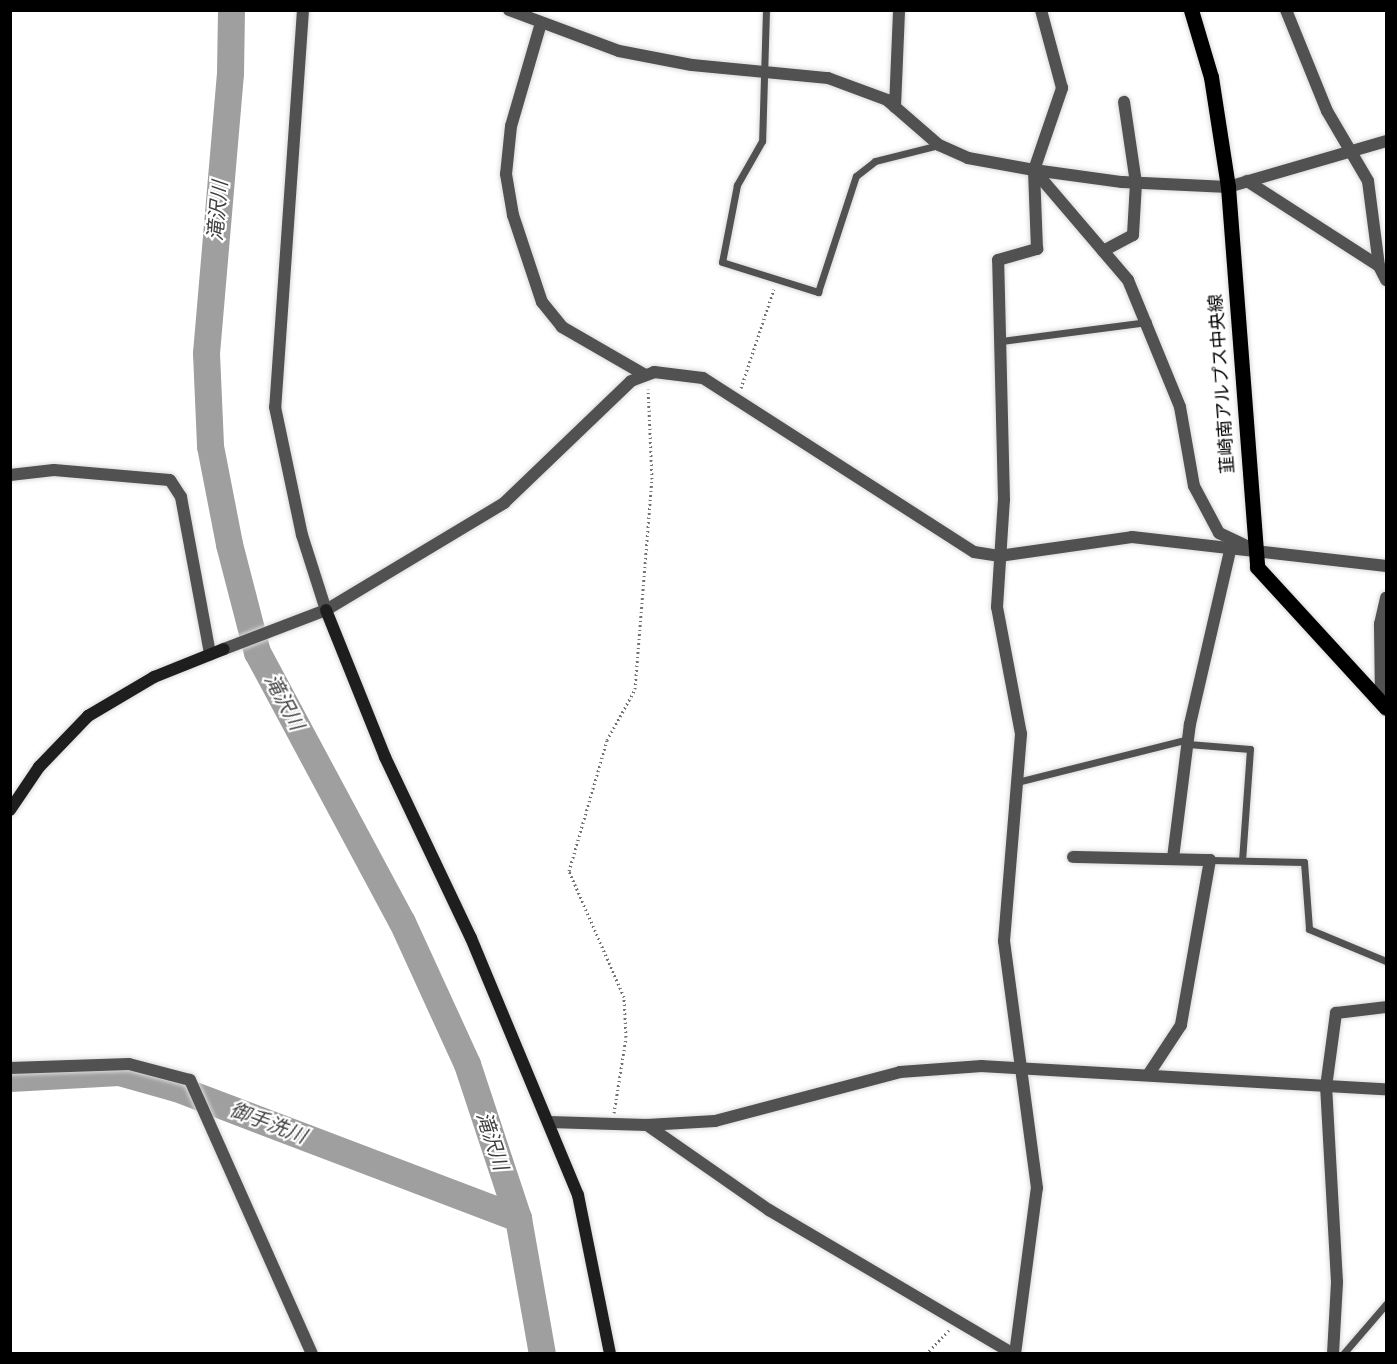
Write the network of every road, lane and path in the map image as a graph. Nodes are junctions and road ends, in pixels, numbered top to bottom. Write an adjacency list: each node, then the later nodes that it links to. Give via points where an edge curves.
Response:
1 (303, 10): 34 (street, via 275,407 302,535)
2 (509, 10): 8 (street)
3 (766, 10): 10 (lane)
4 (899, 10): 12 (street)
5 (1041, 10): 16 (street, via 1062,88)
6 (1191, 10): 19 (main road, 韮崎南アルプス中央線, via 1211,77)
7 (1286, 10): 15 (street, via 1327,111)
8 (523, 13): 9 (street)
9 (541, 22): 10 (street, via 619,51); 26 (street, via 511,126 506,174 519,238 542,302 562,327)
10 (765, 72): 12 (street, via 828,78); 23 (lane, via 762,141 737,185 722,262)
11 (1124, 102): 18 (street)
12 (895, 107): 14 (street)
13 (1386, 141): 15 (street)
14 (939, 145): 16 (street, via 968,158); 23 (lane, via 875,161 856,176 818,291)
15 (1351, 147): 17 (street); 21 (street, via 1368,181)
16 (1034, 170): 18 (street); 20 (street); 25 (street, via 1036,249 998,260)
17 (1247, 181): 19 (street); 21 (street)
18 (1136, 183): 19 (street); 20 (street, via 1133,235)
19 (1228, 187): 30 (main road, 韮崎南アルプス中央線)
20 (1103, 251): 24 (street, via 1128,280)
21 (1379, 266): 22 (street)
22 (1386, 280)
23 (777, 281): 27 (path)
24 (1149, 322): 25 (lane); 30 (street, via 1180,407 1194,486 1219,532)
25 (1001, 341): 31 (street, via 1004,500)
26 (645, 375): 27 (street, via 678,373 703,378); 34 (street, via 631,381 504,503); 52 (path, via 652,479 635,689 607,740 569,871 624,997 626,1037)
27 (737, 399): 31 (street, via 953,543)
28 (10, 475): 35 (street, via 54,470 170,480 182,497)
29 (1231, 547): 30 (street); 31 (street, via 1132,537); 37 (street)
30 (1253, 550): 32 (street); 36 (main road, 韮崎南アルプス中央線, via 1270,587)
31 (999, 556): 38 (street, via 997,607 1019,705)
32 (1386, 566)
33 (1386, 598): 36 (street, via 1380,624)
34 (326, 610): 35 (street); 51 (street, via 385,757)
35 (210, 654): 39 (street, via 154,676 88,716 39,767)
36 (1384, 704)
37 (1188, 741): 38 (lane); 41 (street); 43 (lane, via 1250,749)
38 (1017, 782): 46 (street, via 1003,908)
39 (10, 810)
40 (1073, 857): 41 (street)
41 (1173, 858): 42 (street)
42 (1210, 860): 43 (lane); 48 (street, via 1181,1025)
43 (1242, 860): 44 (lane, via 1304,862 1309,929)
44 (1386, 961)
45 (1386, 1007): 49 (street, via 1336,1013)
46 (1022, 1066): 48 (street); 53 (street, via 900,1072 715,1120); 59 (street, via 1037,1188)
47 (10, 1068): 56 (street, via 129,1064 190,1080 203,1118)
48 (1148, 1075): 49 (street)
49 (1326, 1087): 50 (street); 60 (street, via 1336,1282)
50 (1386, 1089)
51 (549, 1122): 52 (street); 57 (street, via 578,1195)
52 (612, 1124): 53 (street)
53 (647, 1125): 55 (street, via 769,1210)
54 (1386, 1304): 61 (lane)
55 (959, 1320): 58 (path); 59 (street)
56 (312, 1353)
57 (610, 1353)
58 (926, 1353)
59 (1014, 1353)
60 (1333, 1353)
61 (1343, 1353)

